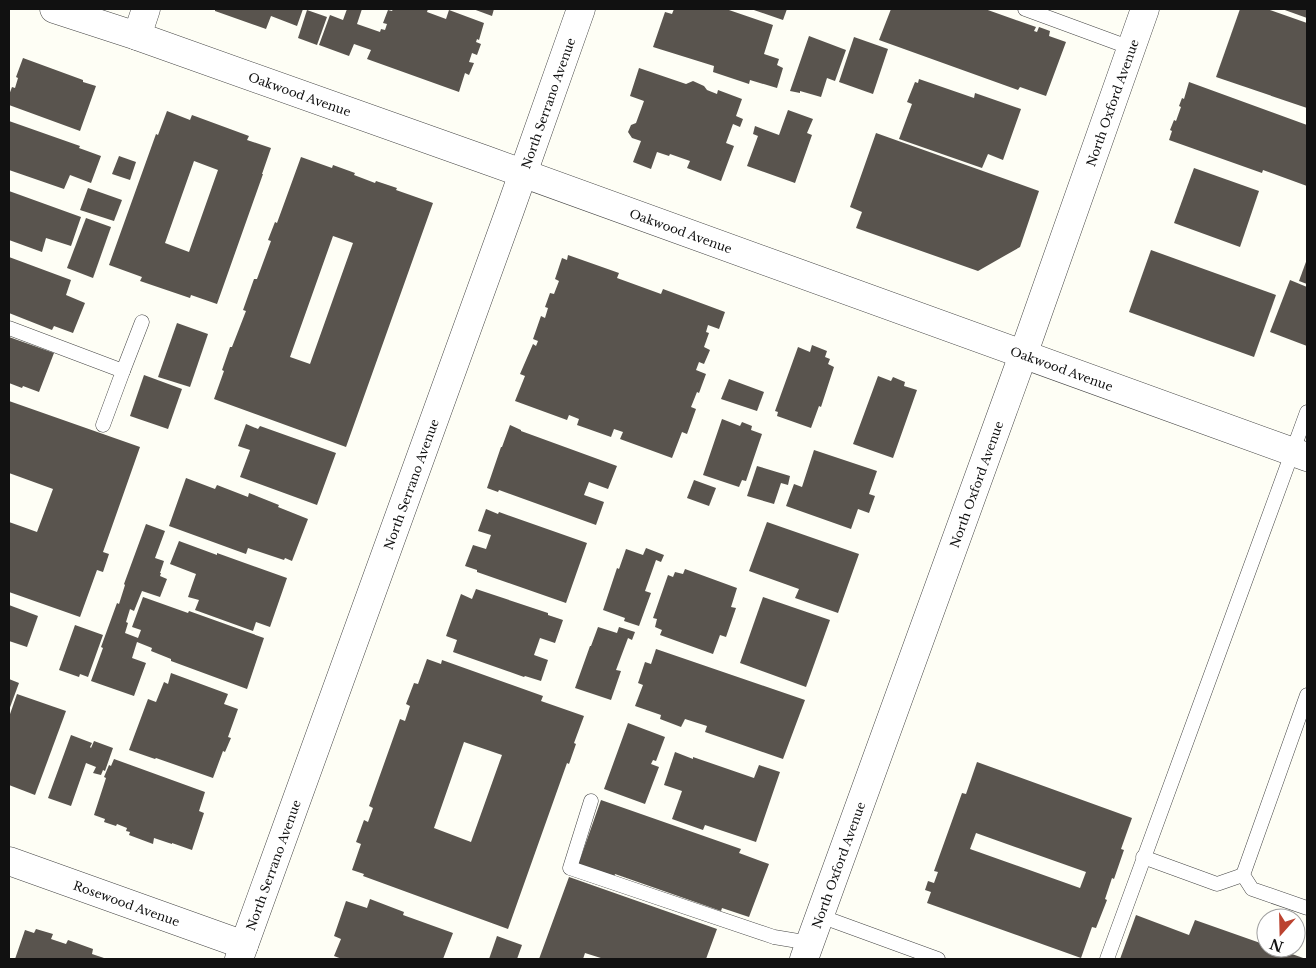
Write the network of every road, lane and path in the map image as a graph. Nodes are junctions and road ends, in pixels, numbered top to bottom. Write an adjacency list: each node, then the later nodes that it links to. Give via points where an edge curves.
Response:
1 (54, 9): 6 (street, Oakwood Avenue)
2 (146, 9): 6 (street)
3 (581, 9): 8 (street, North Serrano Avenue)
4 (1025, 9): 7 (lane)
5 (1145, 9): 7 (street, North Oxford Avenue)
6 (137, 36): 8 (street, Oakwood Avenue)
7 (1131, 48): 11 (street, North Oxford Avenue)
8 (523, 174): 11 (street, Oakwood Avenue); 24 (street, North Serrano Avenue)
9 (142, 322): 12 (lane)
10 (9, 328): 12 (lane)
11 (1023, 355): 15 (street, Oakwood Avenue); 22 (street, North Oxford Avenue)
12 (124, 371): 14 (lane)
13 (1307, 412): 15 (lane)
14 (103, 425)
15 (1300, 455): 18 (lane)
16 (1307, 696): 20 (lane)
17 (591, 801): 23 (lane, via 570,868)
18 (1143, 858): 20 (lane, via 1217,884); 26 (lane)
19 (9, 861): 24 (street, Rosewood Avenue)
20 (1243, 875): 21 (lane, via 1252,889)
21 (1307, 908)
22 (820, 916): 23 (street, North Oxford Avenue); 25 (lane)
23 (807, 951)
24 (242, 952)
25 (938, 959)
26 (1107, 959)

